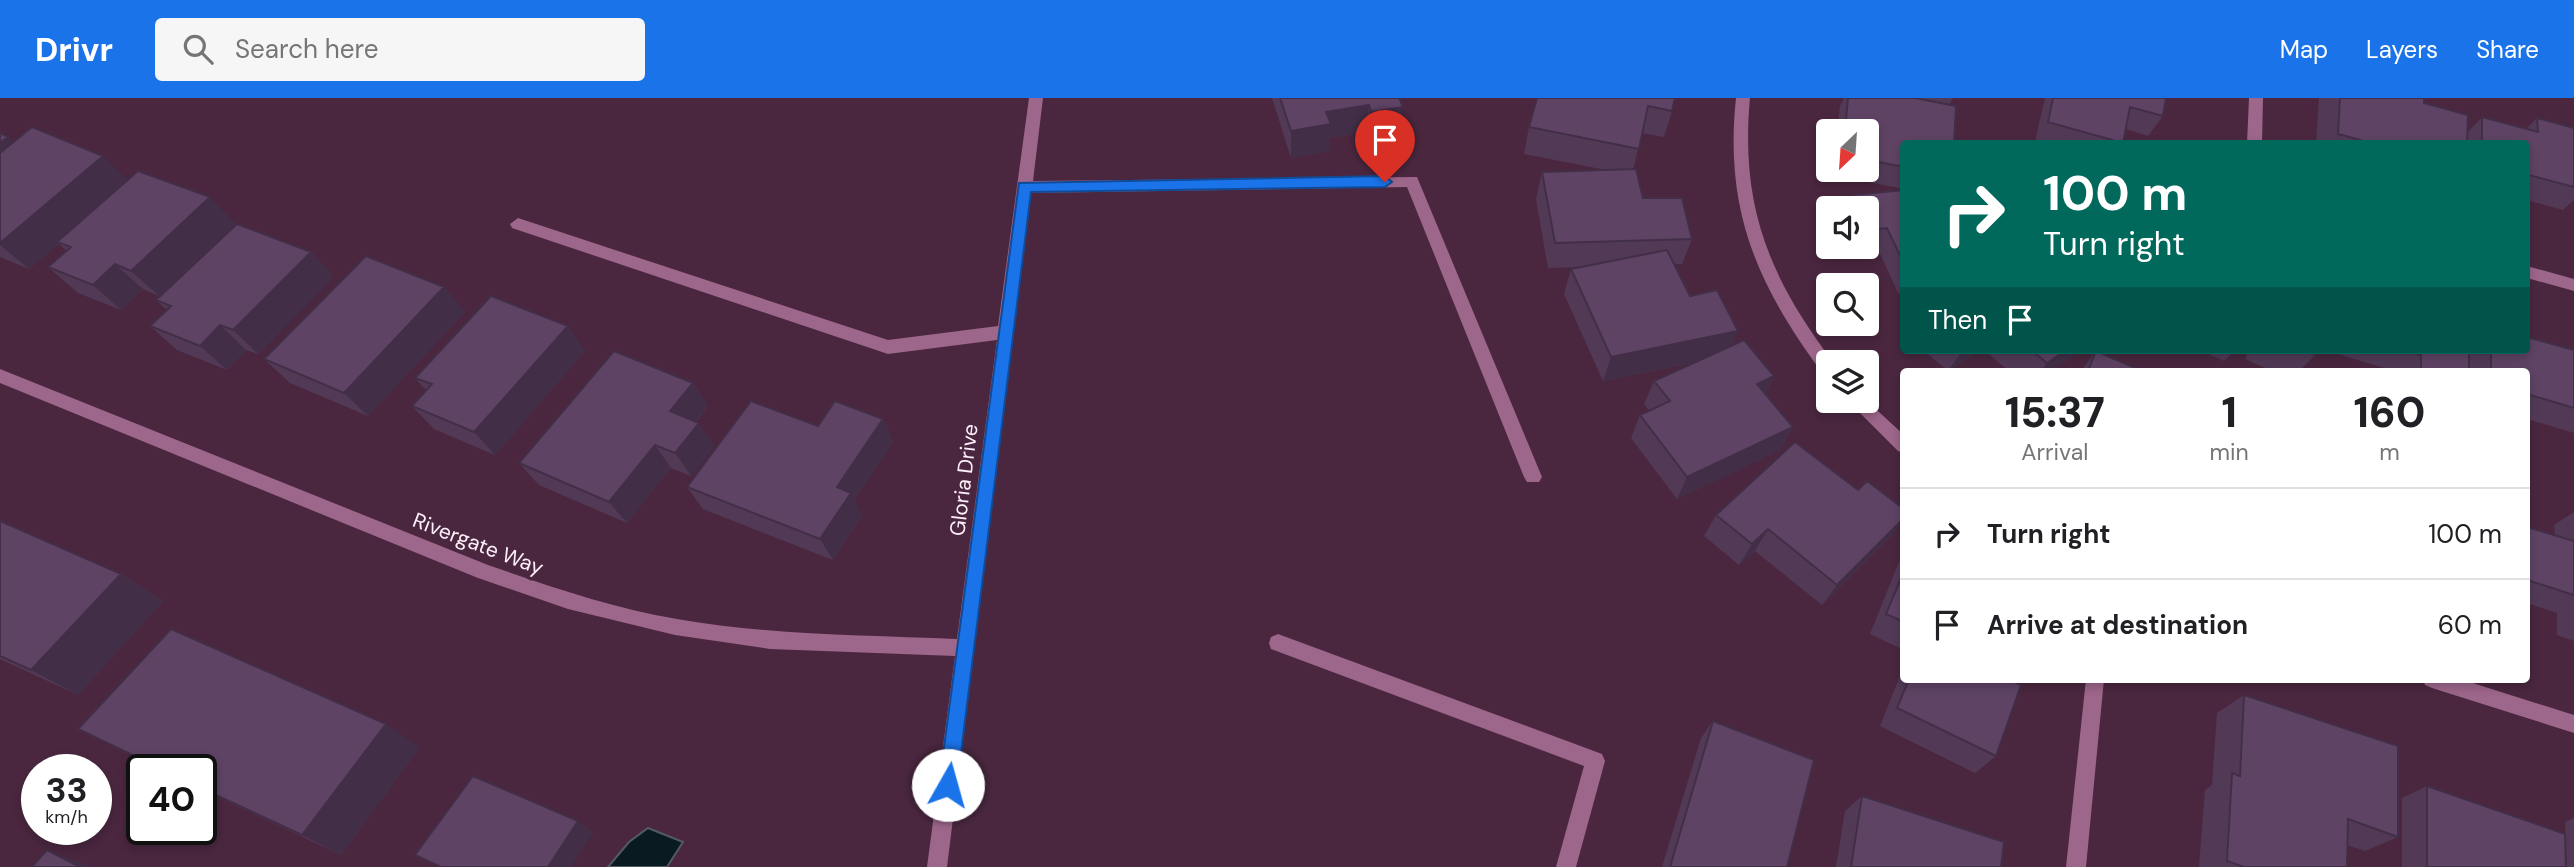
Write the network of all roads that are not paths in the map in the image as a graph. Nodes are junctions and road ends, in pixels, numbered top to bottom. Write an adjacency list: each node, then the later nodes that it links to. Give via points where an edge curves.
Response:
1 (1036, 98): 5 (street, Gloria Drive)
2 (1743, 98): 10 (street, via 1738,165 1749,227 1770,279)
3 (2256, 98): 4 (street)
4 (2254, 140)
5 (1024, 187): 9 (street, Gloria Drive); 14 (street, via 1412,181)
6 (518, 224): 9 (street, via 888,347)
7 (2530, 273): 8 (street)
8 (2574, 285)
9 (1006, 332): 16 (street, Gloria Drive)
10 (1816, 353)
11 (2, 379): 16 (street, Rivergate Way, via 484,572 568,601 675,627 770,640)
12 (1870, 413): 13 (street)
13 (1900, 442)
14 (1533, 477)
15 (1278, 643): 21 (street, via 1595,761)
16 (965, 648): 20 (street, Gloria Drive)
17 (2095, 683): 22 (street)
18 (2445, 683): 19 (street)
19 (2574, 724)
20 (937, 867)
21 (1566, 867)
22 (2076, 867)

